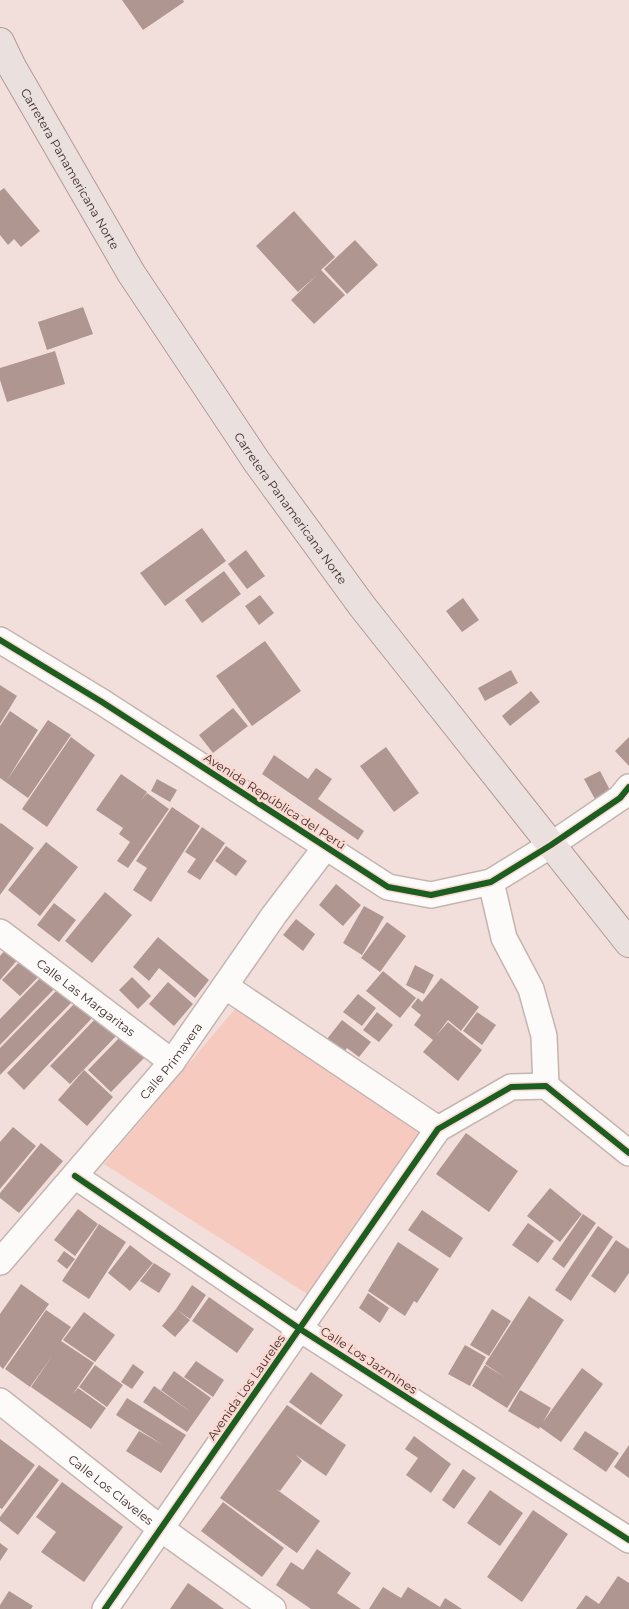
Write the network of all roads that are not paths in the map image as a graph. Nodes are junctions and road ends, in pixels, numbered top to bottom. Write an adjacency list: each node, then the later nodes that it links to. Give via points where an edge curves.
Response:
1 (0, 42): 4 (main road, Carretera Panamericana Norte, via 131,273 257,462 362,606)
2 (0, 640): 5 (street, Avenida República del Perú, via 102,702)
3 (629, 788): 4 (street, Avenida República del Perú, via 620,798)
4 (551, 845): 6 (street, Avenida República del Perú); 8 (main road, Carretera Panamericana Norte)
5 (325, 848): 6 (street, Avenida República del Perú, via 388,887 431,894); 9 (street, Calle Primavera)
6 (491, 882): 11 (street, via 504,938 531,989 544,1036)
7 (0, 932): 10 (street, Calle Las Margaritas)
8 (629, 943)
9 (225, 986): 10 (street, Calle Primavera); 12 (street)
10 (172, 1062): 14 (street, Calle Primavera)
11 (546, 1086): 12 (street, via 511,1087); 13 (street)
12 (438, 1129): 16 (street, Avenida Los Laureles)
13 (629, 1154)
14 (75, 1176): 15 (street, Calle Primavera); 16 (street, Calle Los Jazmines)
15 (5, 1247)
16 (300, 1329): 18 (street, Avenida Los Laureles); 19 (street, Calle Los Jazmines)
17 (0, 1402): 18 (street, Calle Los Claveles)
18 (160, 1528): 20 (street, Avenida Los Laureles); 21 (street, Calle Los Claveles)
19 (629, 1540)
20 (105, 1609)
21 (273, 1609)

